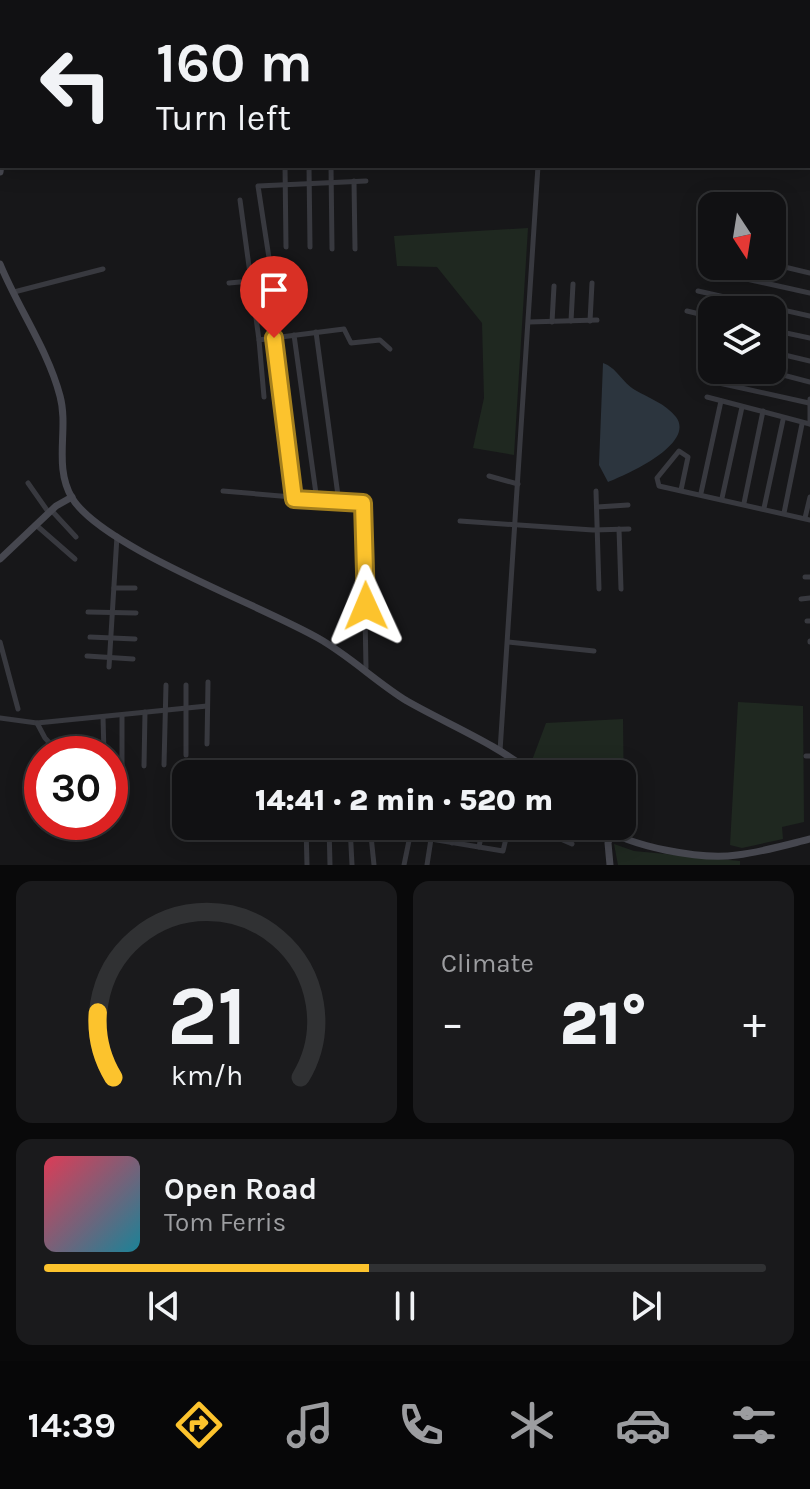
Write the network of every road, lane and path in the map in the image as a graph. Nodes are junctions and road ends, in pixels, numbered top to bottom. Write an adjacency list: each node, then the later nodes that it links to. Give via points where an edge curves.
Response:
1 (285, 168): 9 (street)
2 (309, 168): 7 (street)
3 (331, 168): 8 (street)
4 (538, 168): 34 (street)
5 (354, 181): 6 (street); 8 (street); 14 (street)
6 (366, 181)
7 (309, 182): 8 (street); 9 (street); 12 (street)
8 (331, 182): 13 (street)
9 (285, 183): 11 (street); 28 (street, via 258,186)
10 (240, 200): 20 (street)
11 (286, 247)
12 (310, 247)
13 (332, 249)
14 (355, 249)
15 (0, 264): 26 (main road)
16 (786, 267): 18 (street)
17 (103, 269): 26 (street)
18 (810, 273)
19 (751, 280): 27 (street)
20 (251, 281): 21 (street); 41 (street)
21 (229, 283)
22 (592, 283): 33 (street, via 593,320)
23 (573, 284): 33 (street)
24 (554, 286): 35 (street)
25 (698, 291): 32 (street)
26 (13, 293): 64 (main road, via 62,400 61,451)
27 (810, 293)
28 (275, 297): 29 (street); 39 (street, via 268,297)
29 (291, 298)
30 (687, 311): 31 (street)
31 (698, 314)
32 (810, 316)
33 (571, 321): 35 (street)
34 (529, 322): 35 (street); 59 (street)
35 (552, 322)
36 (316, 332): 38 (street); 42 (street, via 344,329 351,343 380,340); 69 (street)
37 (786, 333): 40 (street)
38 (294, 335): 39 (street); 68 (street)
39 (274, 338): 41 (street); 67 (street)
40 (810, 338)
41 (259, 340): 48 (street)
42 (390, 349)
43 (786, 355): 44 (street)
44 (810, 361)
45 (786, 376): 46 (street)
46 (810, 382)
47 (724, 384): 51 (street)
48 (264, 397)
49 (707, 397): 50 (street)
50 (721, 401): 52 (street); 63 (street)
51 (810, 401): 56 (street)
52 (742, 407): 53 (street); 66 (street)
53 (763, 411): 54 (street); 70 (street)
54 (783, 420): 55 (street); 73 (street)
55 (802, 424): 56 (street); 75 (street)
56 (810, 424)
57 (489, 476): 59 (street)
58 (28, 483): 74 (street)
59 (518, 484): 78 (street)
60 (681, 490): 60 (street, via 655,482 679,451 688,457); 63 (street)
61 (223, 491): 67 (street)
62 (596, 491): 72 (street)
63 (701, 493): 66 (street)
64 (72, 497): 74 (main road); 83 (main road, via 90,518)
65 (810, 497): 76 (street)
66 (722, 498): 70 (street)
67 (294, 499): 68 (street)
68 (317, 501): 69 (street)
69 (339, 503): 106 (street, via 365,506)
70 (744, 503): 73 (street)
71 (628, 505): 72 (street)
72 (597, 507): 82 (street)
73 (764, 508): 75 (street)
74 (50, 512): 79 (main road); 84 (street)
75 (784, 513): 76 (street)
76 (808, 519)
77 (460, 521): 78 (street)
78 (516, 524): 82 (street); 100 (street)
79 (36, 525): 85 (main road); 86 (street)
80 (619, 529): 81 (street); 82 (street); 90 (street)
81 (629, 529)
82 (598, 530): 89 (street)
83 (117, 536): 87 (street); 106 (main road, via 317,637)
84 (76, 537)
85 (0, 559)
86 (75, 559)
87 (114, 588): 88 (street); 94 (street)
88 (135, 588)
89 (599, 589)
90 (621, 589)
91 (810, 598): 92 (street)
92 (801, 599)
93 (88, 612): 94 (street)
94 (113, 613): 95 (street); 97 (street)
95 (136, 613)
96 (90, 637): 97 (street)
97 (111, 638): 98 (street); 103 (street)
98 (135, 639)
99 (0, 642): 112 (street)
100 (508, 642): 101 (street); 123 (street)
101 (594, 651)
102 (87, 656): 103 (street)
103 (110, 658): 104 (street); 105 (street)
104 (133, 659)
105 (109, 667)
106 (366, 668): 123 (main road, via 407,700)
107 (208, 682): 110 (street)
108 (166, 685): 113 (street)
109 (186, 685): 111 (street)
110 (207, 706): 111 (street); 122 (street)
111 (186, 708): 113 (street); 124 (street)
112 (18, 709)
113 (165, 710): 114 (street); 126 (street)
114 (145, 712): 115 (street); 127 (street)
115 (122, 715): 116 (street); 121 (street)
116 (103, 717): 118 (street); 120 (street)
117 (0, 718): 118 (street)
118 (37, 723): 119 (street)
119 (44, 736)
120 (104, 736)
121 (122, 736)
122 (207, 744)
123 (500, 751): 125 (main road)
124 (186, 755)
125 (512, 760)
126 (164, 765)
127 (144, 766)
128 (810, 839): 141 (main road, via 736,855)
129 (306, 840): 145 (street)
130 (329, 840): 146 (street)
131 (351, 840): 147 (street)
132 (371, 840): 148 (street)
133 (409, 840): 149 (street)
134 (431, 840): 150 (street)
135 (436, 840): 142 (street)
136 (453, 840): 142 (street)
137 (480, 840): 144 (street)
138 (506, 840): 144 (street, via 503,851)
139 (563, 840): 143 (street)
140 (609, 840): 151 (main road)
141 (626, 840)
142 (452, 843): 144 (street)
143 (572, 844)
144 (479, 847)
145 (307, 865)
146 (330, 865)
147 (352, 865)
148 (374, 865)
149 (404, 865)
150 (427, 865)
151 (610, 865)

